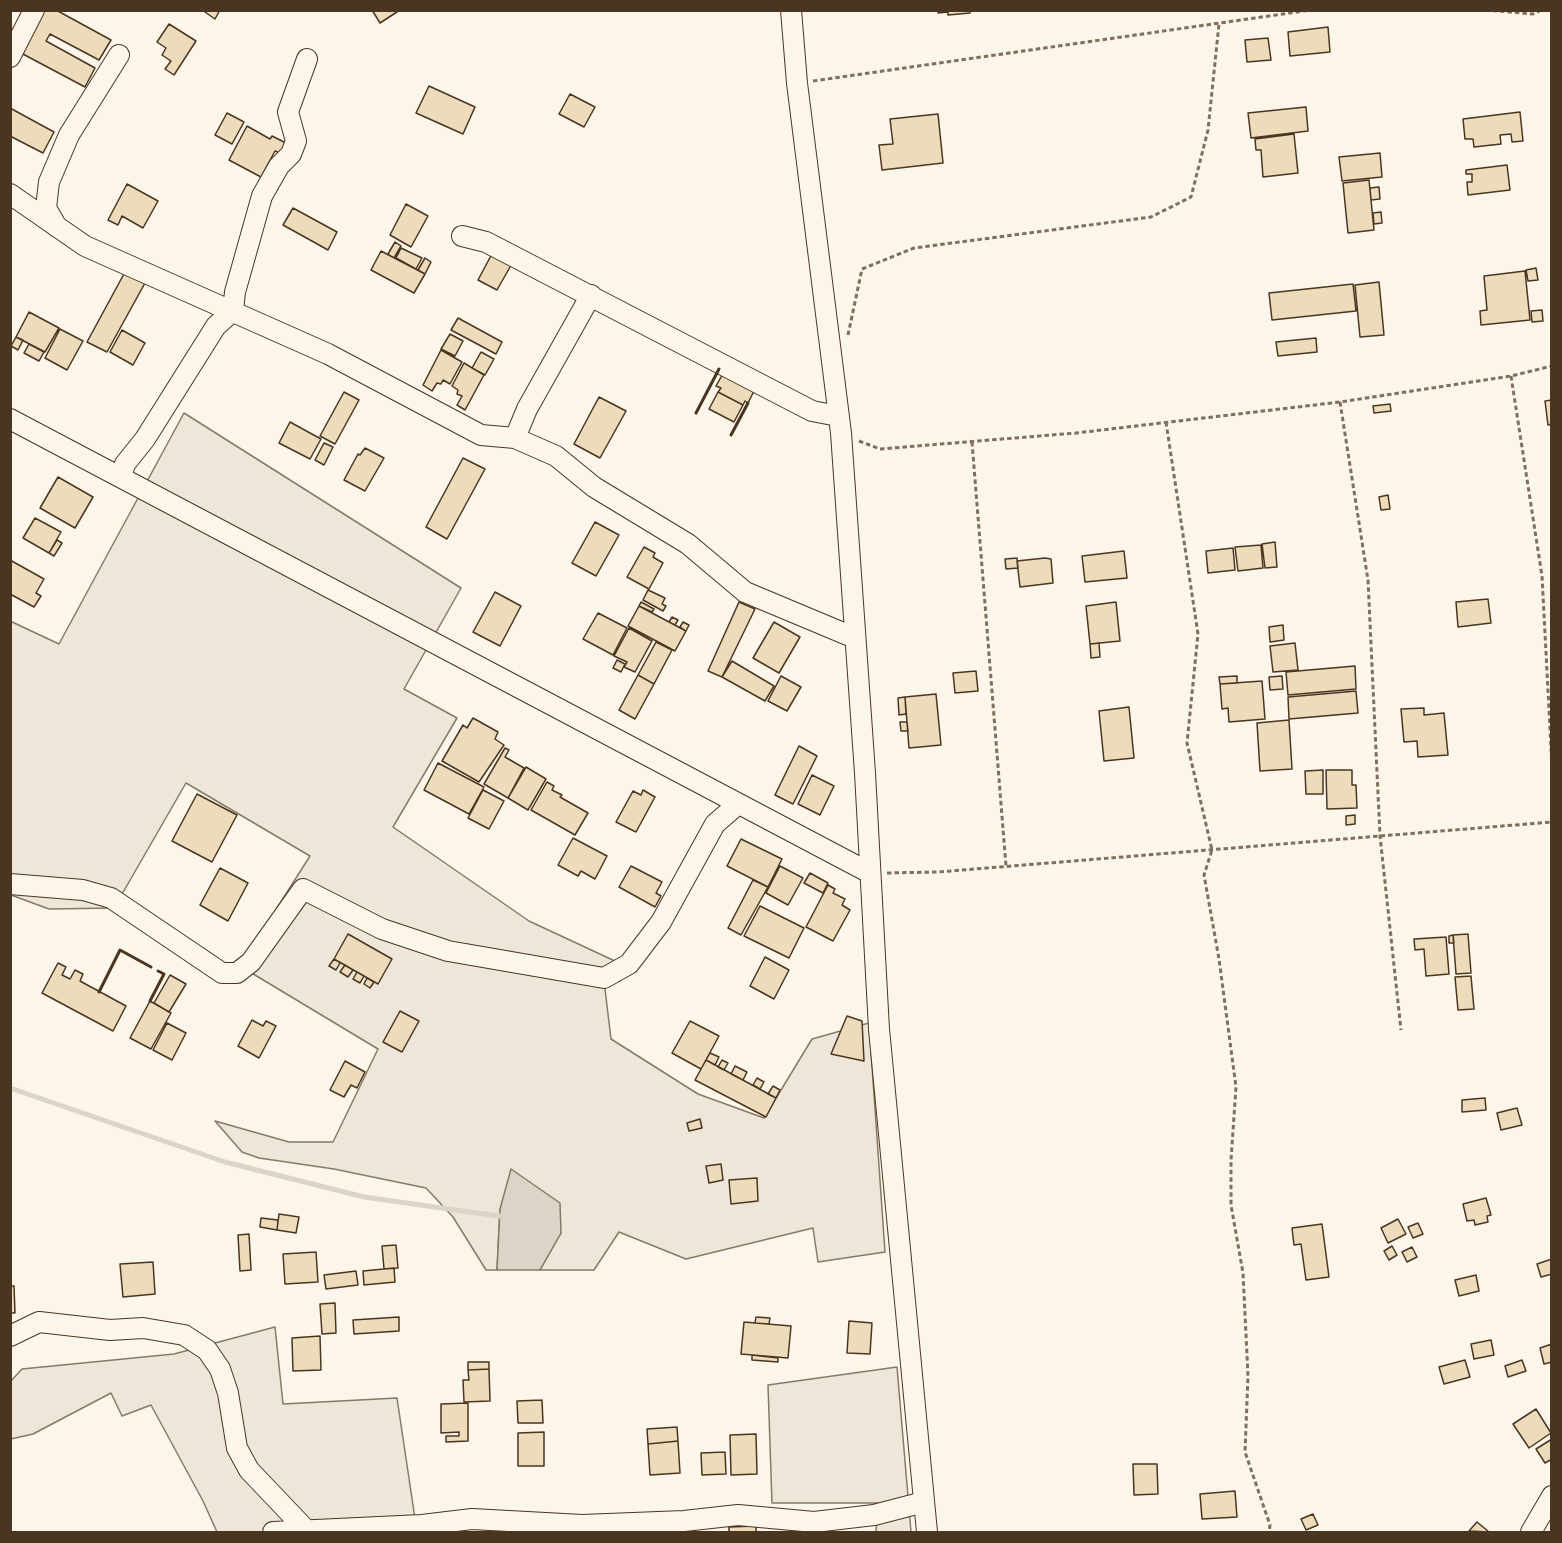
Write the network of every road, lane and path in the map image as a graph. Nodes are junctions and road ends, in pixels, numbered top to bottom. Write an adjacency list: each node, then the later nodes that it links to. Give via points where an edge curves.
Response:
1 (34, 10): 8 (street)
2 (791, 10): 10 (street)
3 (1311, 10): 6 (path)
4 (1485, 10): 5 (path, via 1533,14)
5 (1541, 10)
6 (1219, 24): 10 (path); 16 (path, via 1208,130 1191,197 1151,217 914,248 862,269)
7 (119, 55): 12 (street, via 69,135 49,182 46,208)
8 (10, 57)
9 (307, 59): 15 (street, via 288,112 296,141 262,196)
10 (797, 84): 22 (street)
11 (10, 194): 12 (street)
12 (58, 229): 15 (street, via 85,246)
13 (462, 236): 14 (street, via 486,242)
14 (591, 295): 22 (street); 23 (street, via 527,409)
15 (233, 311): 23 (street, via 328,354 481,435); 25 (street, via 216,326 146,440 125,464)
16 (848, 336)
17 (1551, 366): 18 (path)
18 (1511, 376): 19 (path); 27 (path, via 1542,576)
19 (1340, 402): 21 (path); 30 (path, via 1368,580)
20 (10, 419): 25 (street)
21 (1167, 422): 24 (path); 31 (path, via 1198,634 1187,743)
22 (840, 425): 24 (path, via 880,449); 26 (street)
23 (515, 438): 26 (street, via 556,456 594,487 688,544 745,592)
24 (972, 442): 32 (path)
25 (121, 477): 28 (street)
26 (855, 638): 33 (street)
27 (1551, 766)
28 (738, 804): 33 (street); 34 (street, via 715,824 661,922 629,964 604,978 448,951 382,929 303,890 251,962 237,973 222,973 111,898 83,890)
29 (1551, 822): 30 (path)
30 (1380, 836): 31 (path); 35 (path)
31 (1212, 849): 32 (path); 43 (path, via 1204,875 1236,1087 1232,1205 1243,1273 1248,1376 1245,1452 1270,1525)
32 (1006, 866): 33 (path)
33 (870, 873): 38 (street, via 879,1029)
34 (10, 884)
35 (1401, 1030)
36 (10, 1336): 40 (street, via 39,1322 110,1330 143,1328 184,1335 207,1350 228,1393 237,1448 249,1470)
37 (1551, 1496): 44 (street)
38 (924, 1502): 39 (street, via 874,1515 814,1522 738,1515); 42 (street)
39 (578, 1529): 40 (street, via 472,1518 422,1525)
40 (307, 1531): 41 (street)
41 (273, 1533)
42 (927, 1533)
43 (1269, 1533)
44 (1531, 1533)

